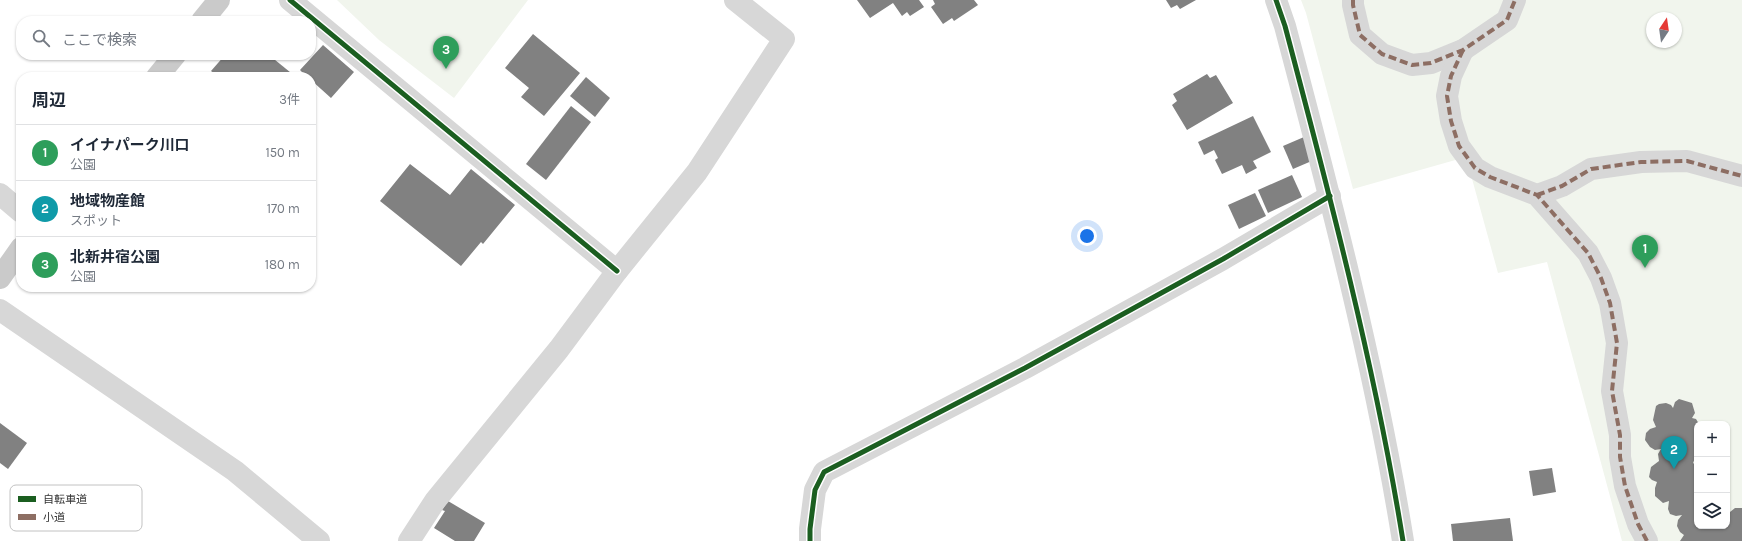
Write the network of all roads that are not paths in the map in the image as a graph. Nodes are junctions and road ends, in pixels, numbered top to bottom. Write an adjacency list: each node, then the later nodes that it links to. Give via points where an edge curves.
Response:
1 (219, 0): 7 (main road)
2 (290, 0): 8 (street)
3 (736, 0): 19 (street, via 784,39 697,172)
4 (1276, 0): 16 (street)
5 (1353, 0): 10 (street, via 1360,35 1382,54 1412,65 1431,63)
6 (1514, 0): 10 (street, via 1507,20)
7 (206, 16)
8 (309, 16)
9 (316, 22): 19 (street)
10 (1462, 50): 15 (street, via 1451,76 1447,96 1459,146 1475,168 1490,178)
11 (171, 60): 12 (main road)
12 (161, 72)
13 (1742, 176): 15 (street, via 1687,161 1641,162 1591,169 1562,186)
14 (0, 194): 17 (street)
15 (1537, 195): 26 (street, via 1588,253 1610,304 1618,343 1612,391 1620,435 1620,457 1625,486 1638,524)
16 (1330, 196): 24 (street, via 1223,259 1032,364 824,472 815,490); 25 (street, via 1390,463)
17 (16, 208)
18 (16, 255): 20 (main road)
19 (617, 271): 23 (street, via 559,349 435,501)
20 (0, 278)
21 (0, 310): 22 (street, via 235,471)
22 (319, 541)
23 (409, 541)
24 (810, 541)
25 (1403, 541)
26 (1647, 541)

